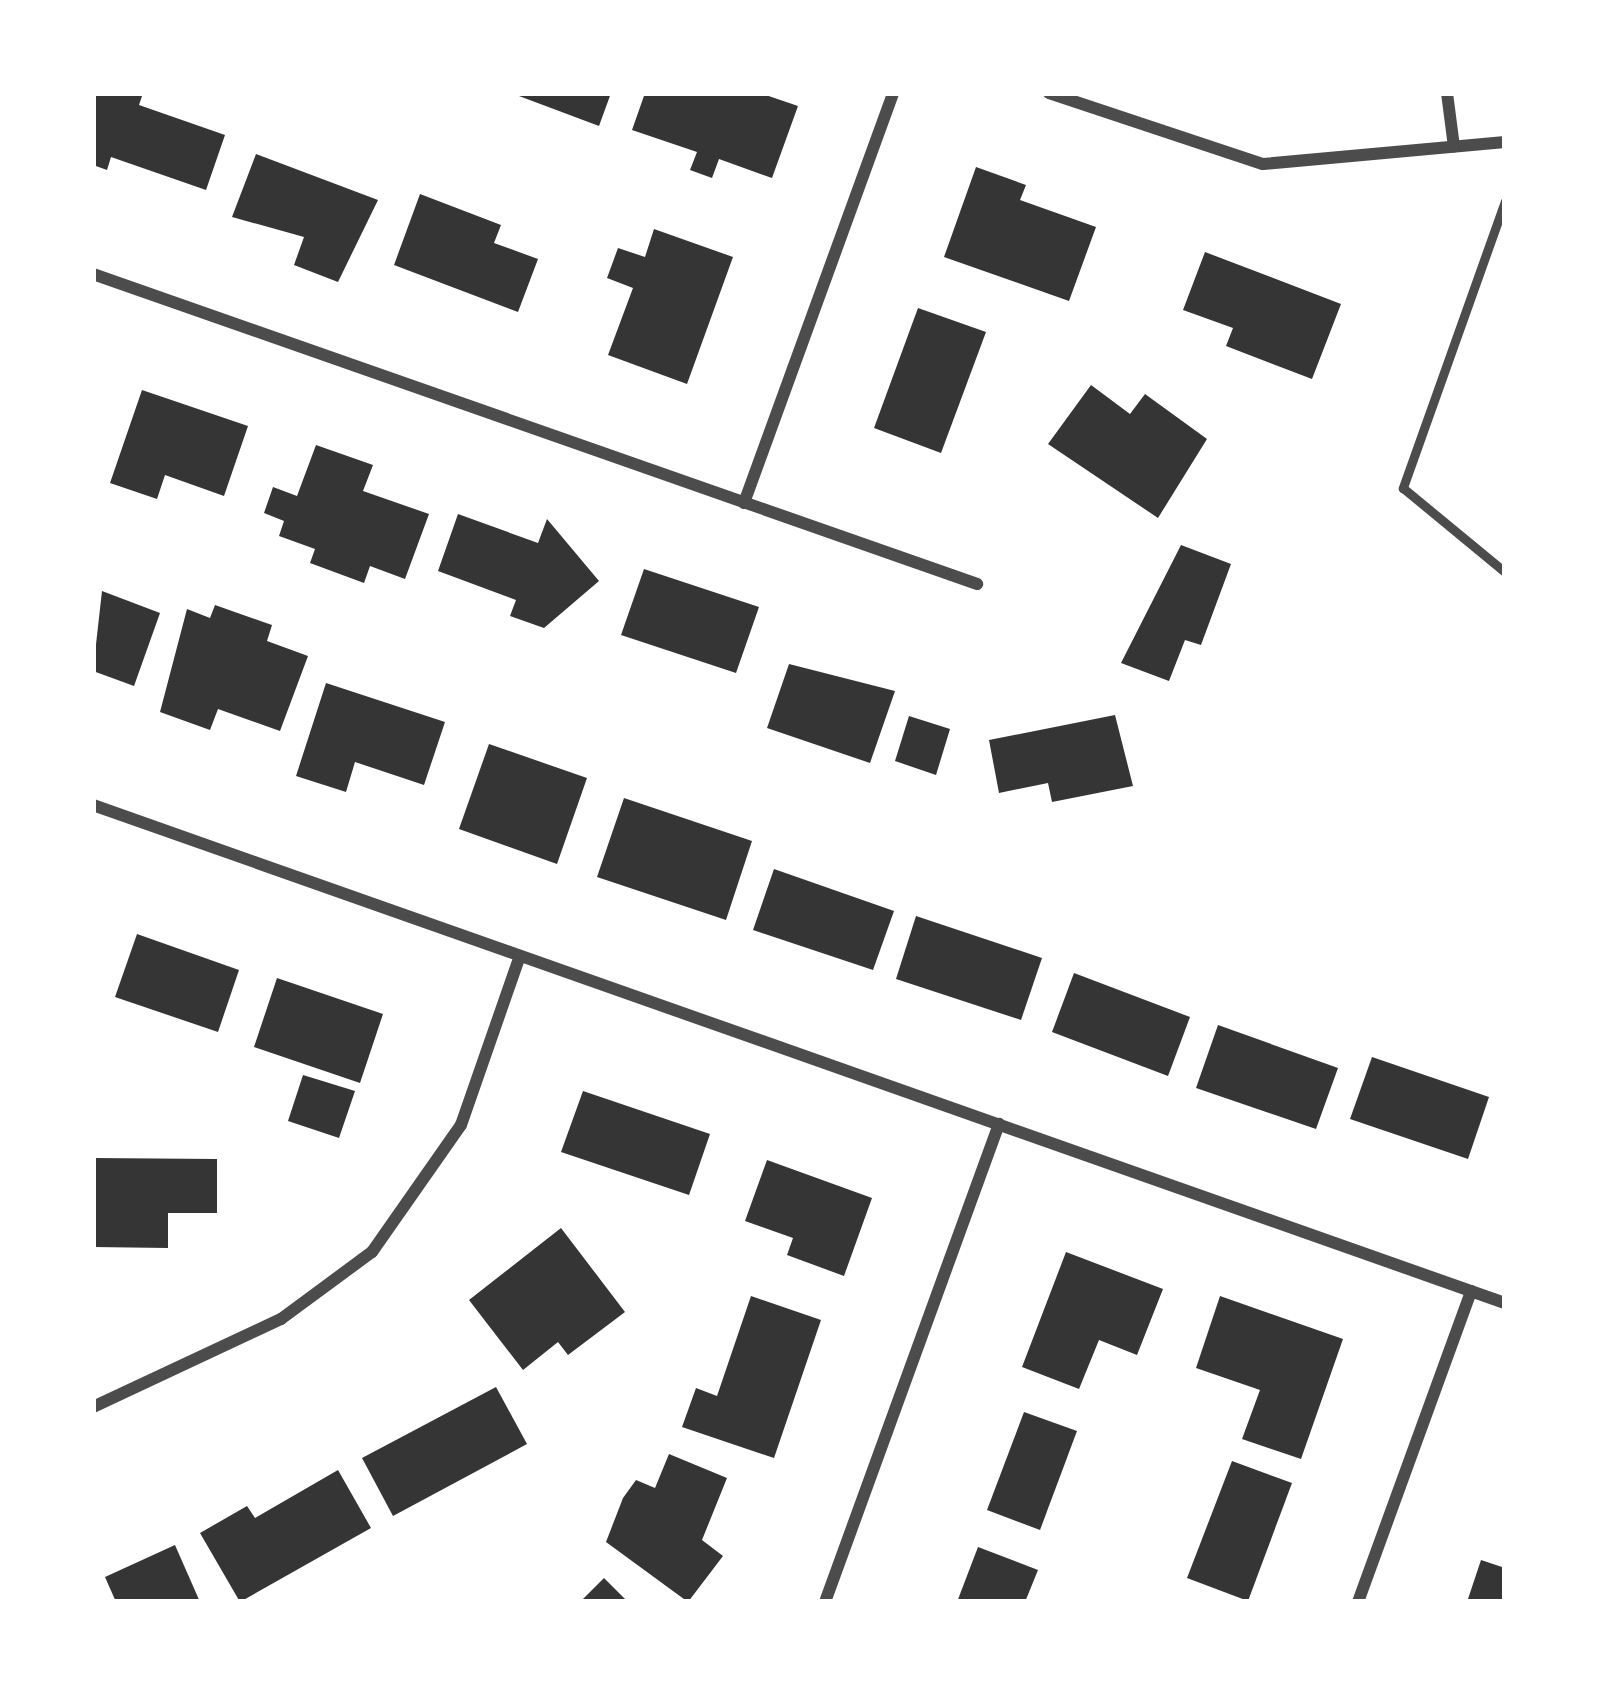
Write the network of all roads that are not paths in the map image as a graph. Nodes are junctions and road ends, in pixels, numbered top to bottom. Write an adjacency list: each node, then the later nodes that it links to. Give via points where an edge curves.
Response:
1 (893, 93): 8 (street)
2 (1049, 93): 5 (street, via 1263,164)
3 (1447, 93): 5 (street)
4 (1505, 142): 5 (street)
5 (1454, 147)
6 (1505, 201): 9 (lane, via 1403,488)
7 (93, 274): 8 (street)
8 (744, 502): 10 (street)
9 (1505, 572)
10 (977, 584)
11 (93, 805): 12 (street)
12 (520, 956): 13 (street); 16 (street, via 461,1125 372,1252 281,1319)
13 (999, 1124): 14 (street); 17 (street)
14 (1471, 1291): 15 (street); 18 (street)
15 (1505, 1303)
16 (93, 1407)
17 (825, 1602)
18 (1358, 1602)

